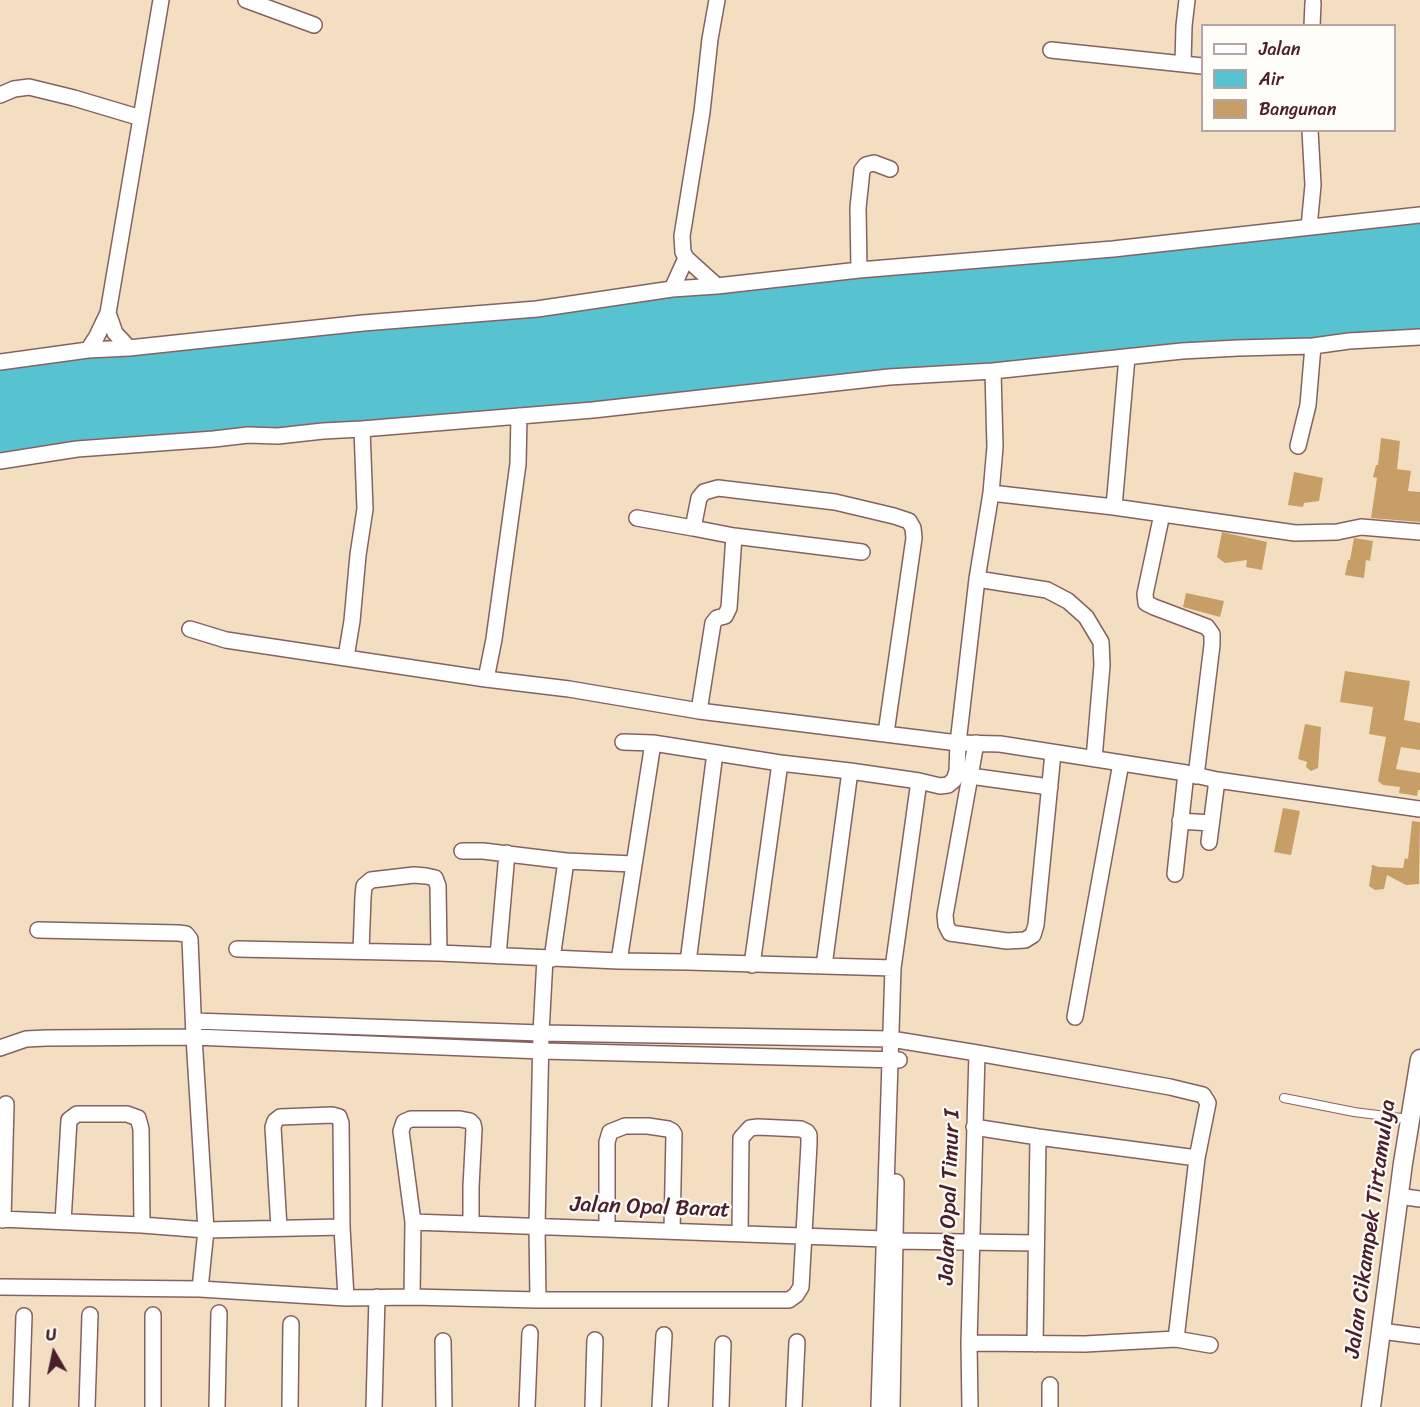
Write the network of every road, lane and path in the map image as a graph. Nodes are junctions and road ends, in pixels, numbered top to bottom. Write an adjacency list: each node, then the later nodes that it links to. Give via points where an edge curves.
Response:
1 (161, 0): 12 (street)
2 (246, 0): 7 (street)
3 (717, 0): 17 (street, via 682,236)
4 (1187, 0): 9 (street)
5 (1313, 3): 6 (street)
6 (1312, 24)
7 (314, 25)
8 (1050, 50): 9 (street)
9 (1183, 64): 10 (street)
10 (1201, 66)
11 (0, 95): 12 (street, via 29,87)
12 (141, 118): 21 (street)
13 (1310, 132): 16 (street, via 1313,185)
14 (890, 169): 18 (street, via 874,163 862,170)
15 (1420, 215): 16 (street)
16 (1309, 227): 18 (street, via 1113,249)
17 (686, 258): 19 (street); 20 (street)
18 (859, 270): 19 (street)
19 (717, 286): 20 (street)
20 (672, 289): 24 (street, via 537,309)
21 (108, 313): 24 (street, via 115,333); 25 (street)
22 (1420, 337): 23 (street)
23 (1314, 346): 26 (street); 31 (street, via 1308,405)
24 (129, 348): 25 (street)
25 (88, 350): 27 (street)
26 (1126, 357): 28 (street); 34 (street)
27 (0, 362)
28 (993, 371): 29 (street, via 889,377); 33 (street, via 995,447)
29 (519, 416): 30 (street); 44 (street, via 518,464)
30 (362, 429): 32 (street, via 77,449); 43 (street, via 365,509)
31 (1298, 446)
32 (0, 460)
33 (991, 493): 34 (street); 41 (street)
34 (1114, 507): 35 (street)
35 (1162, 514): 38 (street, via 1295,533 1361,527); 57 (street, via 1146,603 1207,627 1212,634)
36 (637, 518): 37 (street)
37 (693, 528): 39 (street); 46 (street, via 699,498 718,488 835,502 909,521 914,538)
38 (1420, 532)
39 (734, 536): 40 (street); 45 (street, via 729,608 725,616 713,623)
40 (862, 552)
41 (977, 579): 49 (street); 53 (street, via 1047,590 1086,617 1101,642)
42 (190, 629): 43 (street, via 226,640)
43 (346, 657): 44 (street)
44 (486, 679): 45 (street)
45 (699, 711): 46 (street)
46 (886, 734): 49 (street)
47 (623, 742): 48 (street)
48 (653, 743): 51 (street); 69 (street)
49 (958, 743): 50 (street); 60 (street, via 954,780 940,786)
50 (976, 743): 52 (street); 58 (street)
51 (715, 753): 54 (street); 78 (street)
52 (1053, 753): 53 (street); 61 (street)
53 (1094, 759): 55 (street)
54 (780, 763): 56 (street); 79 (street)
55 (1121, 763): 57 (street); 82 (street)
56 (850, 771): 60 (street); 80 (street)
57 (1191, 775): 59 (street); 63 (street)
58 (970, 776): 61 (street); 61 (street, via 945,915 950,933 959,935 1007,941 1025,940 1033,935)
59 (1216, 780): 62 (street); 64 (street)
60 (919, 781): 81 (street)
61 (1050, 787)
62 (1420, 809)
63 (1180, 821): 64 (street); 70 (street)
64 (1211, 823): 65 (street)
65 (1209, 842)
66 (462, 851): 67 (street)
67 (507, 853): 68 (street); 75 (street)
68 (566, 861): 69 (street); 76 (street)
69 (633, 864): 77 (street)
70 (1175, 874)
71 (38, 930): 83 (street, via 186,934 190,939)
72 (237, 949): 73 (street)
73 (361, 951): 74 (street); 74 (street, via 364,886 371,880 414,875 435,878 438,886)
74 (439, 954): 75 (street)
75 (498, 956): 76 (street)
76 (548, 958): 77 (street); 84 (street)
77 (619, 961): 78 (street)
78 (688, 962): 79 (street)
79 (752, 965): 80 (street)
80 (824, 966): 81 (street)
81 (893, 968): 85 (street)
82 (1075, 1017)
83 (194, 1029): 84 (street); 86 (street, via 26,1039); 87 (street); 108 (street)
84 (541, 1033): 85 (street); 87 (street)
85 (895, 1040): 88 (street); 90 (street)
86 (0, 1048)
87 (542, 1051): 90 (street); 105 (street)
88 (977, 1053): 94 (street, Jalan Opal Timur I); 96 (street, via 1203,1095 1208,1103)
89 (1420, 1059): 93 (street, Jalan Cikampek Tirtamulya)
90 (894, 1060): 112 (street)
91 (1284, 1098): 93 (lane)
92 (6, 1104): 99 (street)
93 (1411, 1120): 97 (street, Jalan Cikampek Tirtamulya)
94 (974, 1127): 95 (street); 113 (street, Jalan Opal Timur I)
95 (1038, 1137): 96 (street); 114 (street)
96 (1197, 1158): 130 (street)
97 (1398, 1196): 98 (street); 126 (street, Jalan Cikampek Tirtamulya)
98 (1420, 1199)
99 (2, 1219): 100 (street)
100 (63, 1222): 103 (street); 103 (street, via 69,1120 76,1114 127,1114 138,1118 141,1128)
101 (413, 1222): 102 (street, Jalan Opal Barat); 102 (street, via 401,1131 404,1122 459,1119 474,1124); 118 (street)
102 (471, 1224): 105 (street, Jalan Opal Barat)
103 (142, 1225): 108 (street)
104 (342, 1227): 106 (street); 106 (street, via 341,1124 339,1117 332,1116 280,1117 275,1121); 119 (street)
105 (537, 1227): 107 (street, Jalan Opal Barat); 120 (street)
106 (279, 1228): 108 (street)
107 (607, 1229): 109 (street, Jalan Opal Barat); 109 (street, via 607,1142 610,1132 625,1126 672,1131)
108 (206, 1230): 116 (street)
109 (672, 1231): 110 (street, Jalan Opal Barat)
110 (740, 1234): 111 (street, Jalan Opal Barat); 111 (street, via 741,1138 758,1126 801,1129 809,1135)
111 (804, 1236): 112 (street, Jalan Opal Barat); 120 (street, via 801,1287 789,1300)
112 (890, 1240): 113 (street, Jalan Opal Barat); 151 (street); 152 (street)
113 (971, 1242): 114 (street, Jalan Opal Barat); 134 (street, Jalan Opal Timur I)
114 (1036, 1243): 136 (street)
115 (0, 1287): 116 (street)
116 (200, 1289): 119 (street)
117 (377, 1297): 118 (street); 119 (street); 144 (street)
118 (412, 1297): 120 (street)
119 (346, 1298)
120 (538, 1300)
121 (219, 1313): 142 (street)
122 (90, 1315): 140 (street)
123 (153, 1315): 141 (street)
124 (24, 1316): 139 (street)
125 (291, 1324): 143 (street)
126 (1381, 1331): 129 (street); 155 (street, Jalan Cikampek Tirtamulya)
127 (530, 1333): 146 (street)
128 (664, 1335): 148 (street)
129 (1420, 1336)
130 (1176, 1339): 136 (street); 137 (street)
131 (595, 1340): 147 (street)
132 (443, 1341): 145 (street)
133 (797, 1342): 150 (street)
134 (969, 1343): 136 (street); 153 (street, Jalan Opal Timur I)
135 (723, 1344): 149 (street)
136 (1035, 1344)
137 (1210, 1345)
138 (1050, 1385): 154 (street)
139 (21, 1407)
140 (87, 1407)
141 (153, 1407)
142 (217, 1407)
143 (290, 1407)
144 (375, 1407)
145 (444, 1407)
146 (527, 1407)
147 (593, 1407)
148 (660, 1407)
149 (721, 1407)
150 (794, 1407)
151 (879, 1407)
152 (892, 1407)
153 (970, 1407)
154 (1050, 1407)
155 (1371, 1407)

